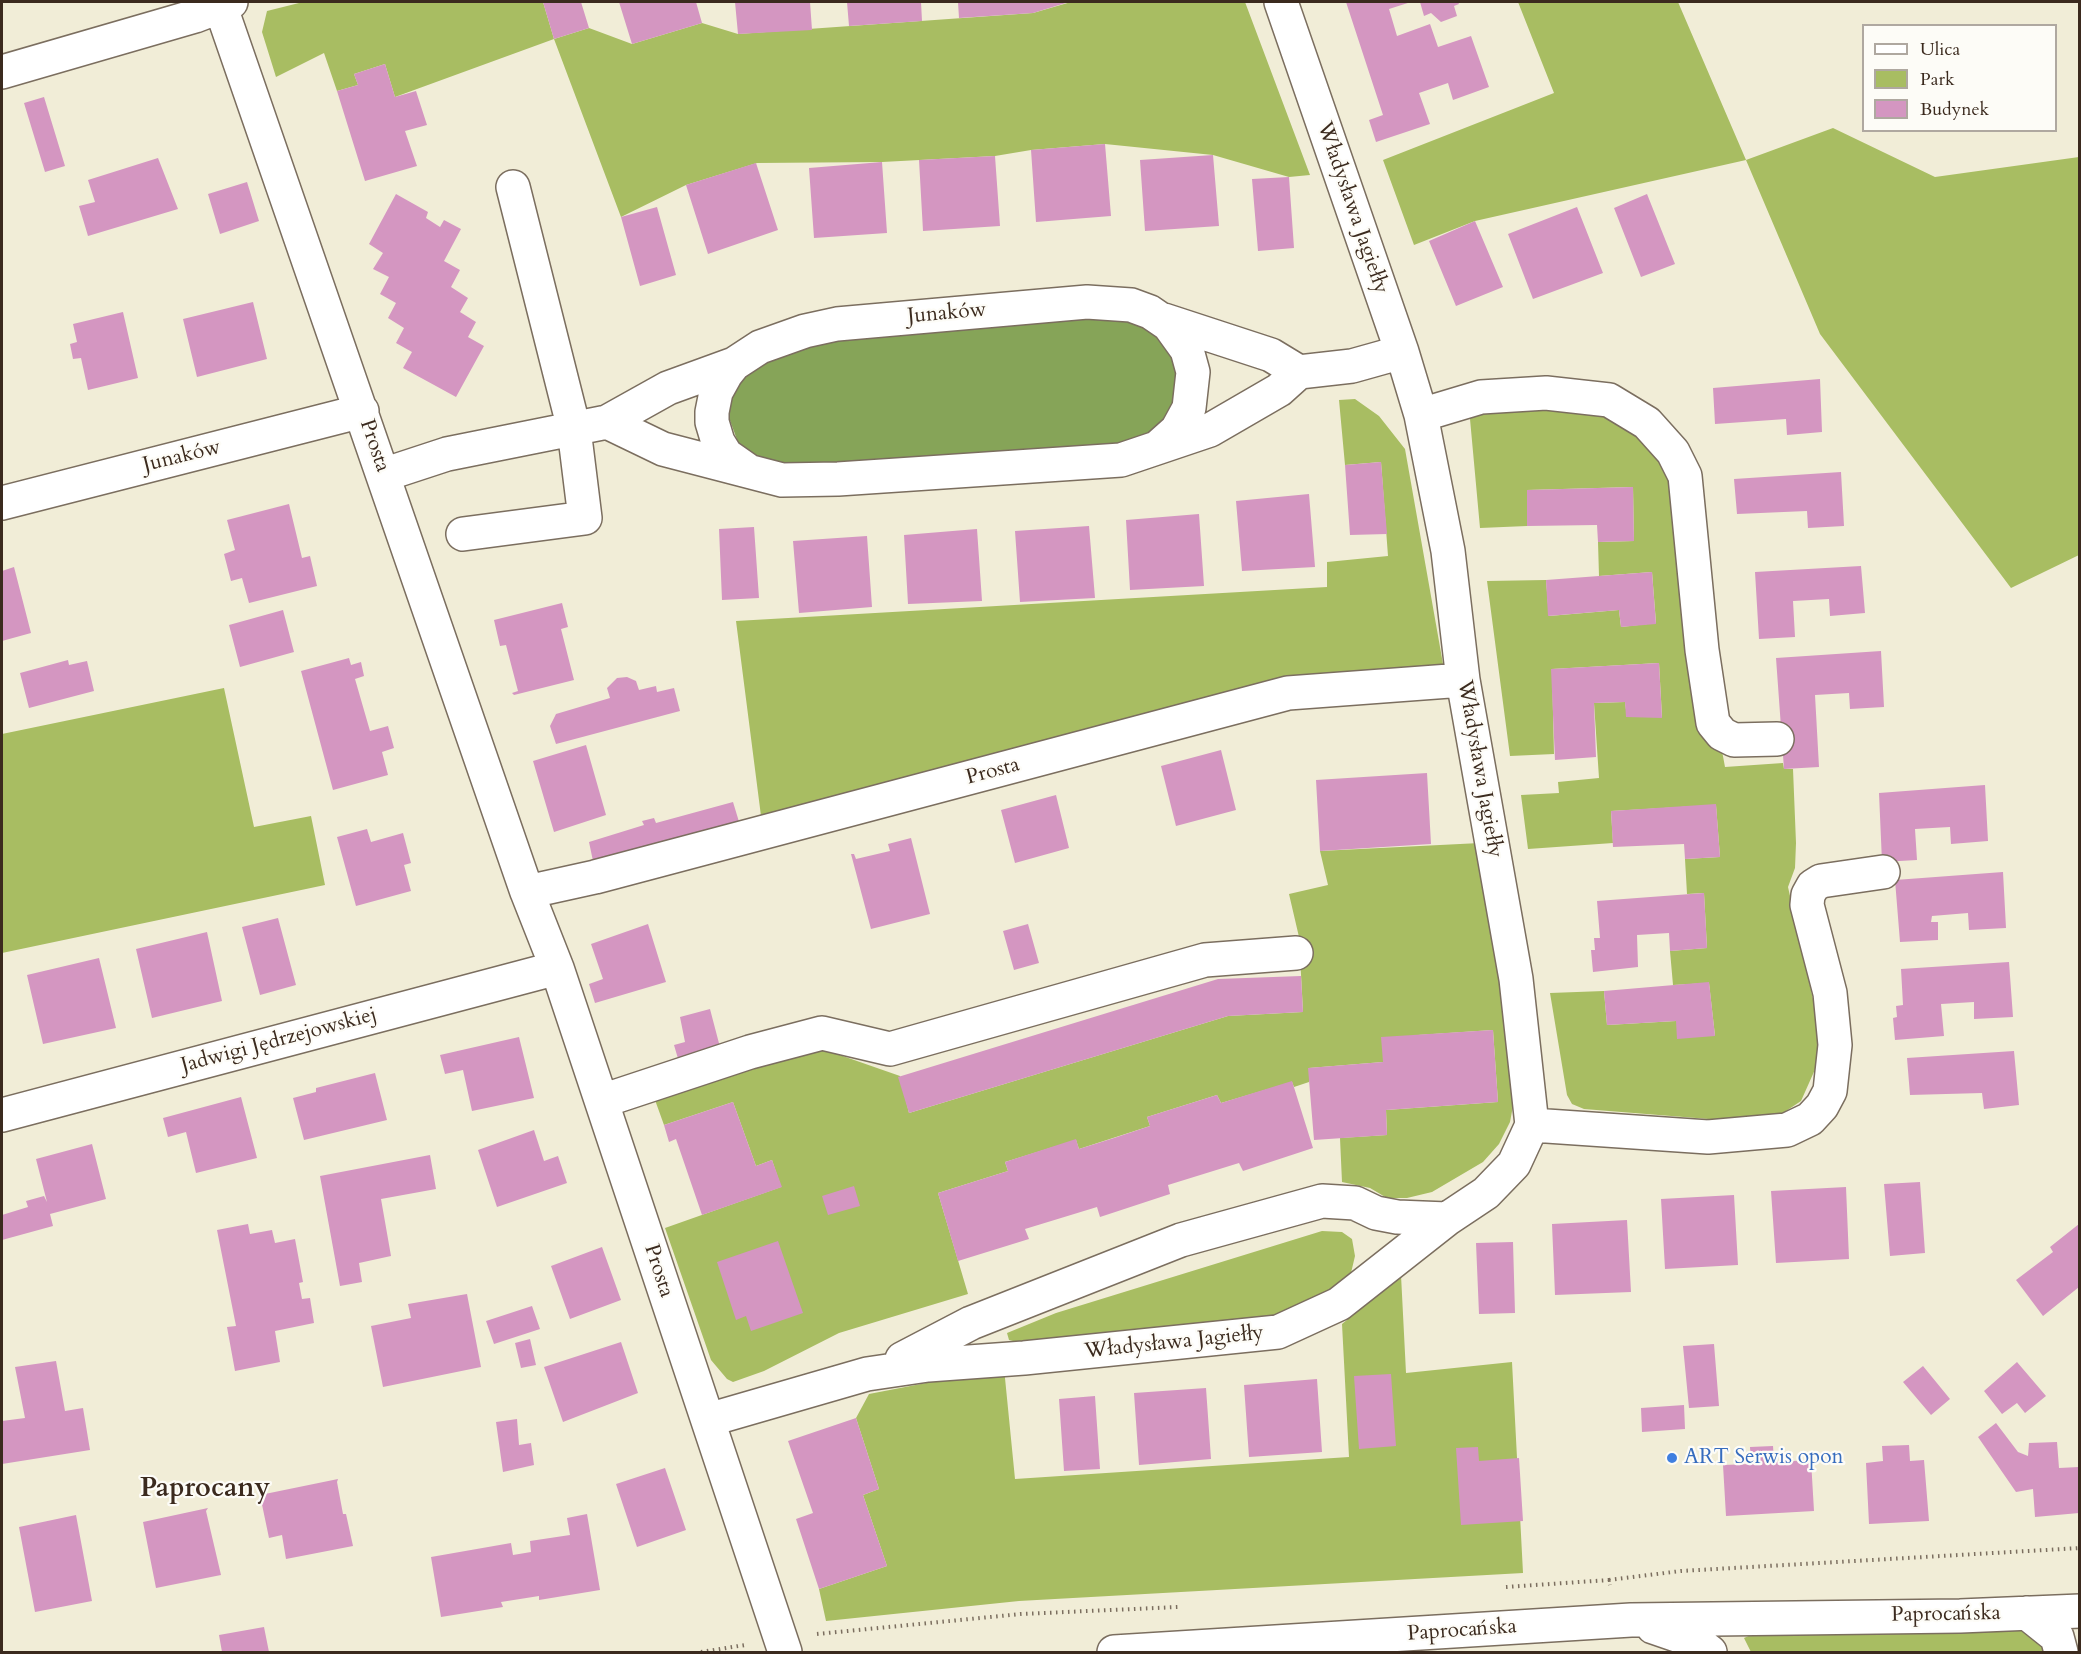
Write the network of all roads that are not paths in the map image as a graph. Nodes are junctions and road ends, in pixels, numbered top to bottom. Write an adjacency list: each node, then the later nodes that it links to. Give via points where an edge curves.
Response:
1 (1281, 2): 6 (street, Władysława Jagiełły)
2 (224, 3): 3 (street, via 195,16); 9 (street, Prosta)
3 (2, 72)
4 (513, 187): 12 (street)
5 (1164, 320): 7 (street, Junaków, via 1131,304 1107,301 849,323 816,328 770,343); 8 (street, Junaków, via 1271,355); 13 (street, Junaków, via 1187,350 1193,388 1182,423)
6 (1402, 352): 8 (street, via 1352,366); 10 (street, Władysława Jagiełły)
7 (734, 364): 11 (street, Junaków, via 668,388); 14 (street, Junaków, via 716,392 712,422 726,455)
8 (1299, 372): 13 (street, Junaków, via 1279,390 1210,430)
9 (362, 411): 15 (street, Prosta); 16 (street, Junaków)
10 (1421, 415): 18 (street, Władysława Jagiełły, via 1448,551); 19 (street, via 1480,397 1554,394 1609,400 1647,423 1673,452 1685,476 1713,723 1734,740)
11 (607, 422): 12 (street, Junaków); 14 (street, Junaków, via 663,449)
12 (573, 429): 15 (street, Junaków, via 447,454); 17 (street, via 585,518)
13 (1155, 449): 14 (street, Junaków, via 1122,460 838,479 782,480)
14 (750, 472)
15 (383, 475): 21 (street, Prosta)
16 (2, 503)
17 (463, 534)
18 (1463, 680): 21 (street, Prosta, via 1288,693); 26 (street, Władysława Jagiełły, via 1516,979)
19 (1777, 739)
20 (1883, 872): 26 (street, via 1821,881 1808,895 1807,905 1830,993 1835,1045 1830,1090 1822,1106 1803,1124 1778,1132 1708,1137)
21 (527, 892): 23 (street, Prosta)
22 (1296, 953): 24 (street, via 1204,960 890,1049 822,1033 750,1052)
23 (557, 968): 24 (street, Prosta); 25 (street, Jadwigi Jędrzejowskiej)
24 (602, 1101): 29 (street, Prosta)
25 (2, 1115)
26 (1532, 1125): 27 (street, Władysława Jagiełły, via 1514,1164 1486,1193)
27 (1446, 1219): 28 (street, Władysława Jagiełły, via 1397,1217 1355,1203 1322,1201 1181,1240 971,1323 923,1350); 28 (street, Władysława Jagiełły, via 1339,1304 1278,1332 1024,1358 952,1361)
28 (867, 1374): 29 (street, Władysława Jagiełły)
29 (708, 1420): 33 (street, Prosta)
30 (2079, 1611): 31 (street, Paprocańska)
31 (2027, 1612): 32 (street, Paprocańska); 36 (street, via 2057,1637)
32 (1632, 1620): 34 (street, Paprocańska); 35 (street, Paprocańska, via 1697,1642)
33 (785, 1653)
34 (1114, 1653)
35 (1710, 1653)
36 (2061, 1653)

